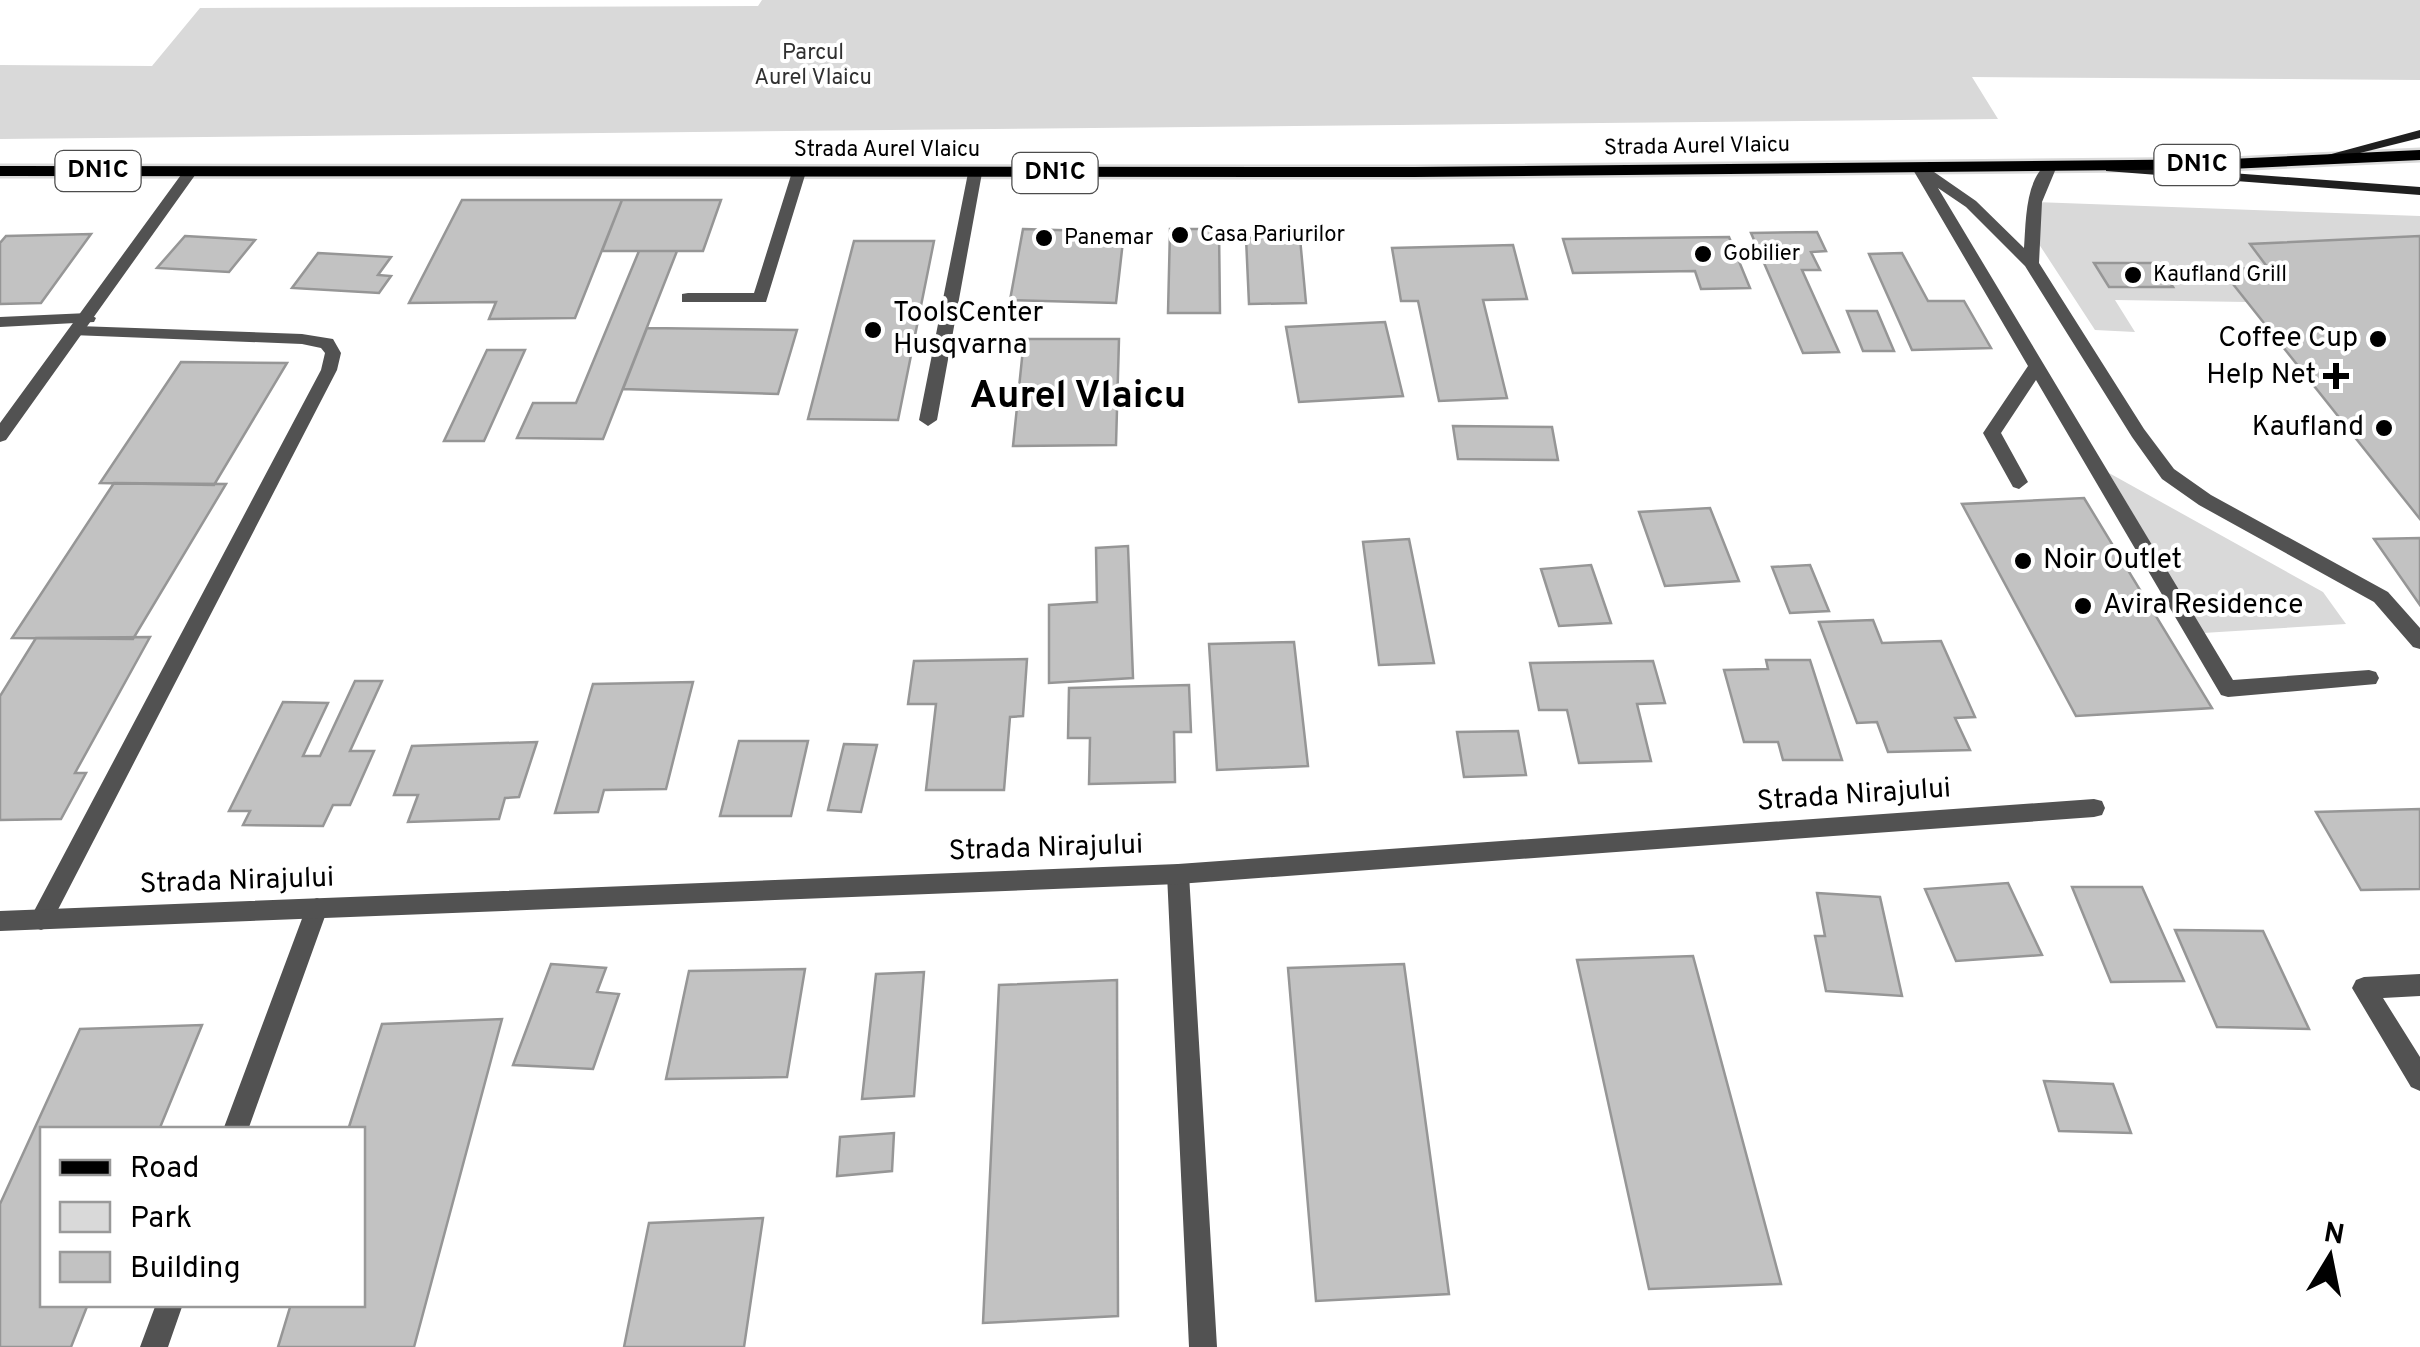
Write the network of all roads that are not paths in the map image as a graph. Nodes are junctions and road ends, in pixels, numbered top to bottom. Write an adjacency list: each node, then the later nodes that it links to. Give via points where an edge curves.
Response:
1 (2420, 134): 3 (main road)
2 (2420, 155): 3 (main road, DN1C)
3 (2320, 159): 4 (main road, Strada Aurel Vlaicu / DN1C)
4 (2074, 165): 5 (main road, Strada Aurel Vlaicu / DN1C); 11 (main road, Strada Aurel Vlaicu)
5 (2050, 166): 6 (main road, Strada Aurel Vlaicu / DN1C); 12 (street, via 2034,202)
6 (1919, 168): 9 (main road, Strada Aurel Vlaicu / DN1C); 12 (street, via 1970,204); 16 (street)
7 (192, 172): 8 (main road, Strada Aurel Vlaicu / DN1C); 10 (main road, Strada Aurel Vlaicu / DN1C); 15 (street)
8 (798, 172): 9 (main road, Strada Aurel Vlaicu / DN1C); 13 (street, via 760,298)
9 (974, 172): 17 (street)
10 (2, 173)
11 (2420, 192)
12 (2031, 263): 20 (street, via 2168,474 2381,597)
13 (688, 298)
14 (0, 322): 15 (street)
15 (83, 325): 18 (street); 25 (street, via 302,340 326,343 334,353)
16 (2037, 366): 19 (street, via 1992,433); 21 (street, via 2228,689)
17 (928, 420)
18 (0, 436)
19 (2019, 482)
20 (2420, 640)
21 (2369, 678)
22 (2094, 808): 23 (street, Strada Nirajului)
23 (1178, 874): 24 (street, Strada Nirajului); 32 (street)
24 (317, 908): 25 (street, Strada Nirajului); 29 (street)
25 (41, 920): 26 (street, Strada Nirajului)
26 (0, 922)
27 (2420, 985): 28 (street, via 2364,988)
28 (2420, 1080)
29 (236, 1127)
30 (169, 1307): 31 (street)
31 (154, 1347)
32 (1203, 1347)

